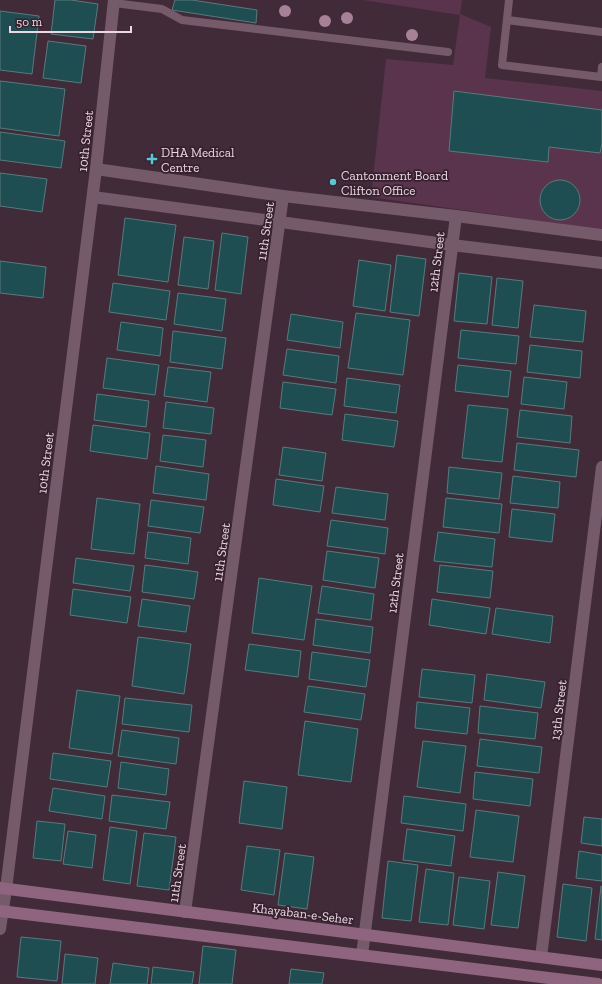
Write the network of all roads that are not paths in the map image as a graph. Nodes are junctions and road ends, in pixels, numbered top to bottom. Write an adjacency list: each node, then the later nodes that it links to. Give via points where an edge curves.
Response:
1 (509, 0): 3 (lane)
2 (114, 2): 5 (lane, via 162,10 182,20); 7 (street, 10th Street)
3 (507, 20): 4 (lane); 6 (lane, via 502,65 601,77)
4 (602, 32)
5 (448, 52)
6 (602, 67)
7 (96, 169): 8 (street); 9 (street, 10th Street)
8 (284, 196): 10 (street); 11 (street, 11th Street)
9 (93, 197): 11 (street); 16 (street, 10th Street)
10 (456, 216): 12 (street); 13 (street, 12th Street)
11 (280, 222): 13 (street); 18 (street, 11th Street)
12 (602, 235)
13 (452, 245): 14 (street); 20 (street, 12th Street)
14 (602, 263)
15 (602, 467): 22 (street, 13th Street)
16 (3, 889): 17 (street, 10th Street); 18 (street, Khayaban-e-Seher)
17 (1, 911): 19 (street, 10th Street); 21 (street)
18 (186, 912): 20 (street, Khayaban-e-Seher)
19 (0, 929)
20 (364, 934): 21 (street, 12th Street); 22 (street, Khayaban-e-Seher)
21 (362, 955): 24 (street)
22 (541, 957): 23 (street, Khayaban-e-Seher)
23 (602, 965)
24 (598, 984)

